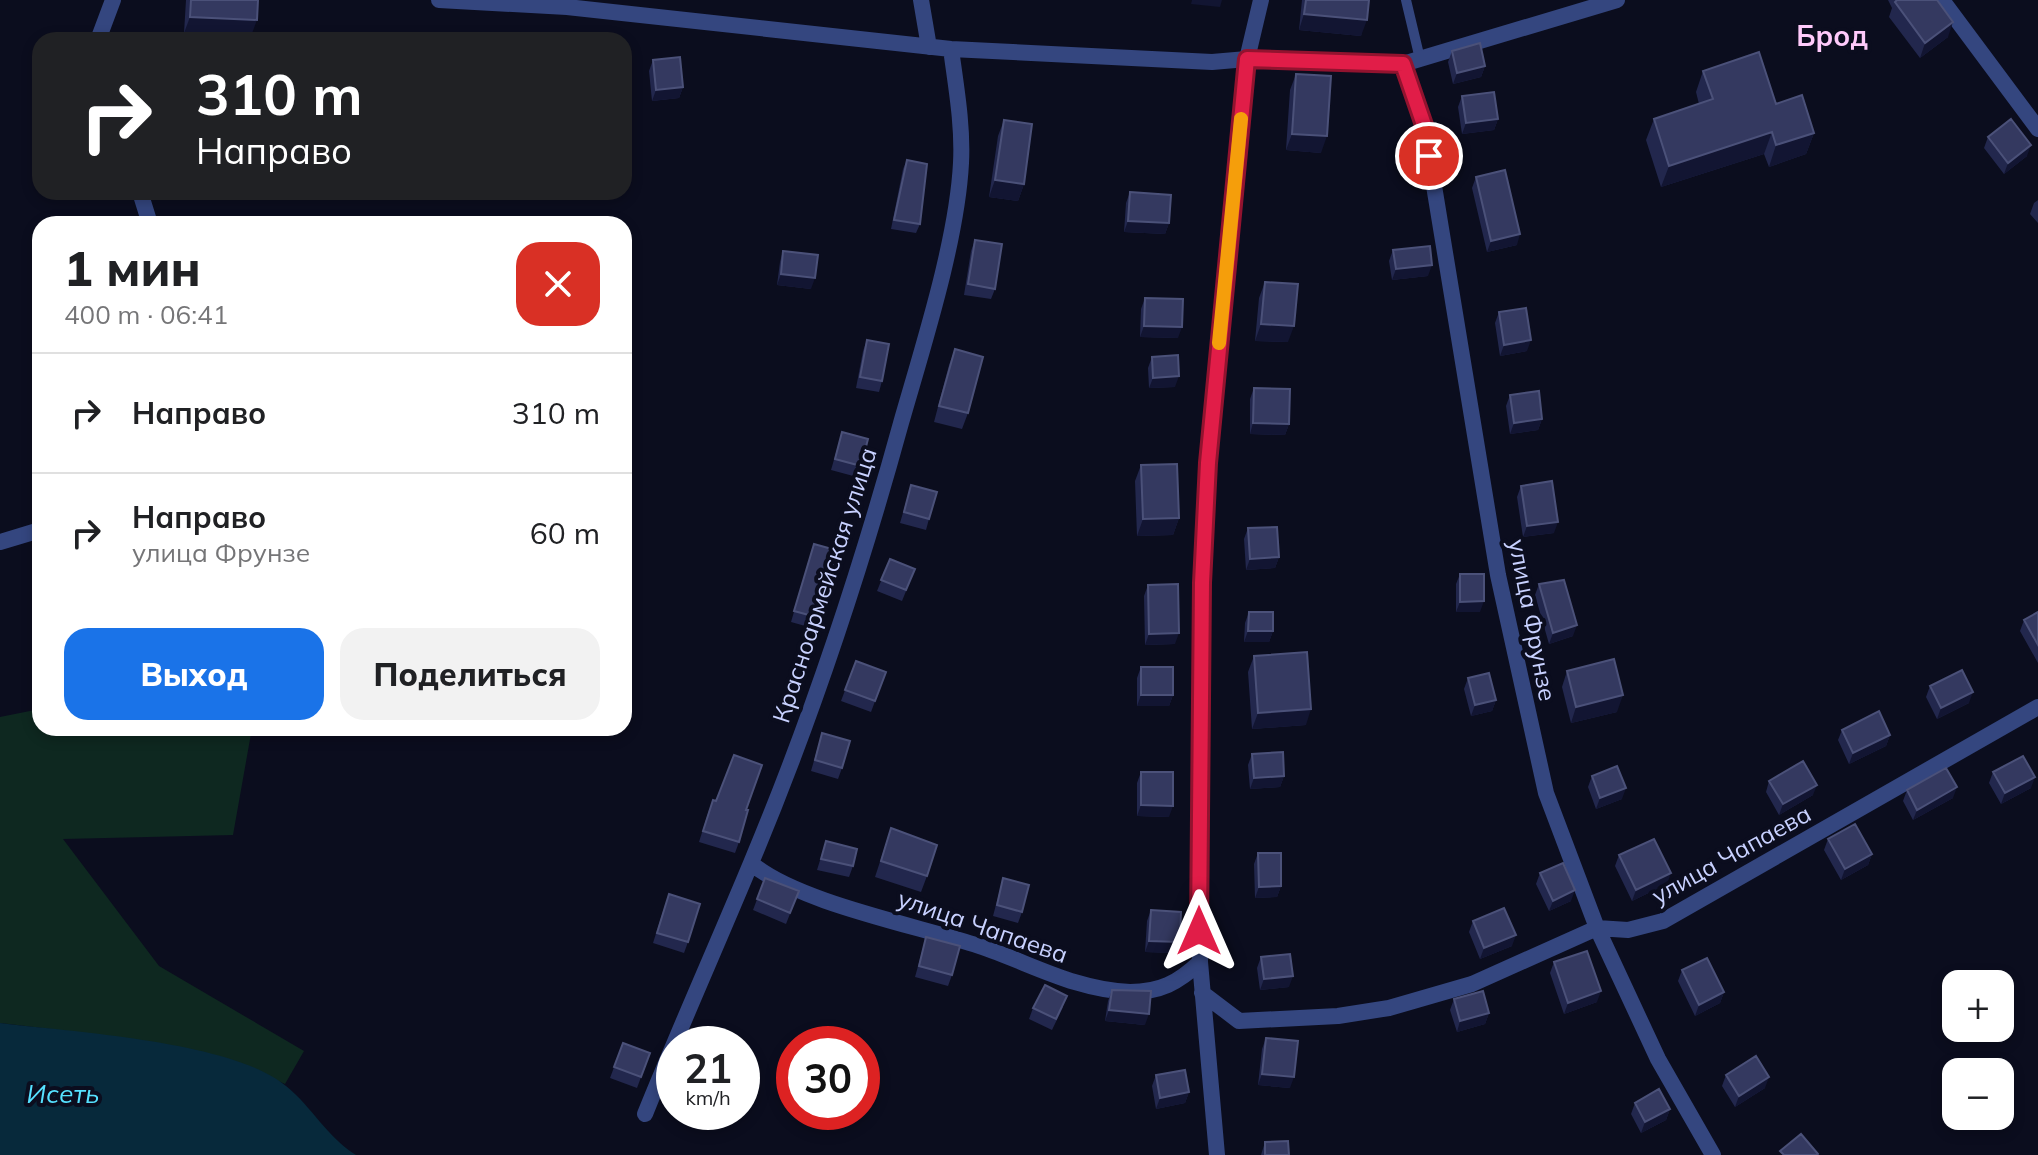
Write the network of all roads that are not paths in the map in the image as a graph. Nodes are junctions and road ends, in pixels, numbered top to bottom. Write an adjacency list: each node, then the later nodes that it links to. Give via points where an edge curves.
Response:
1 (113, 0): 8 (street)
2 (439, 0): 9 (street, via 567,7)
3 (921, 0): 9 (street)
4 (1261, 0): 11 (street)
5 (1406, 0): 12 (lane)
6 (1617, 0): 12 (street)
7 (1942, 0): 14 (street)
8 (101, 32)
9 (929, 47): 10 (street)
10 (951, 49): 11 (street, via 1212,62); 18 (street, Красноармейская улица, via 961,163 934,297 851,595)
11 (1247, 59): 13 (street); 20 (street, via 1208,463 1200,699)
12 (1420, 59): 13 (street)
13 (1403, 64): 19 (street, улица Фрунзе, via 1424,125 1498,575 1526,708 1546,793)
14 (2038, 129)
15 (32, 532): 16 (street)
16 (0, 542)
17 (2038, 707): 19 (street, улица Чапаева, via 1663,921 1628,930)
18 (751, 863): 20 (street, улица Чапаева, via 799,889 980,946 1090,989 1159,990); 22 (street, Красноармейская улица)
19 (1597, 928): 21 (street, улица Чапаева, via 1472,984 1389,1008 1239,1021); 24 (street, улица Фрунзе, via 1658,1059)
20 (1200, 962): 21 (street)
21 (1202, 993): 23 (street)
22 (645, 1114)
23 (1217, 1155)
24 (1713, 1155)

